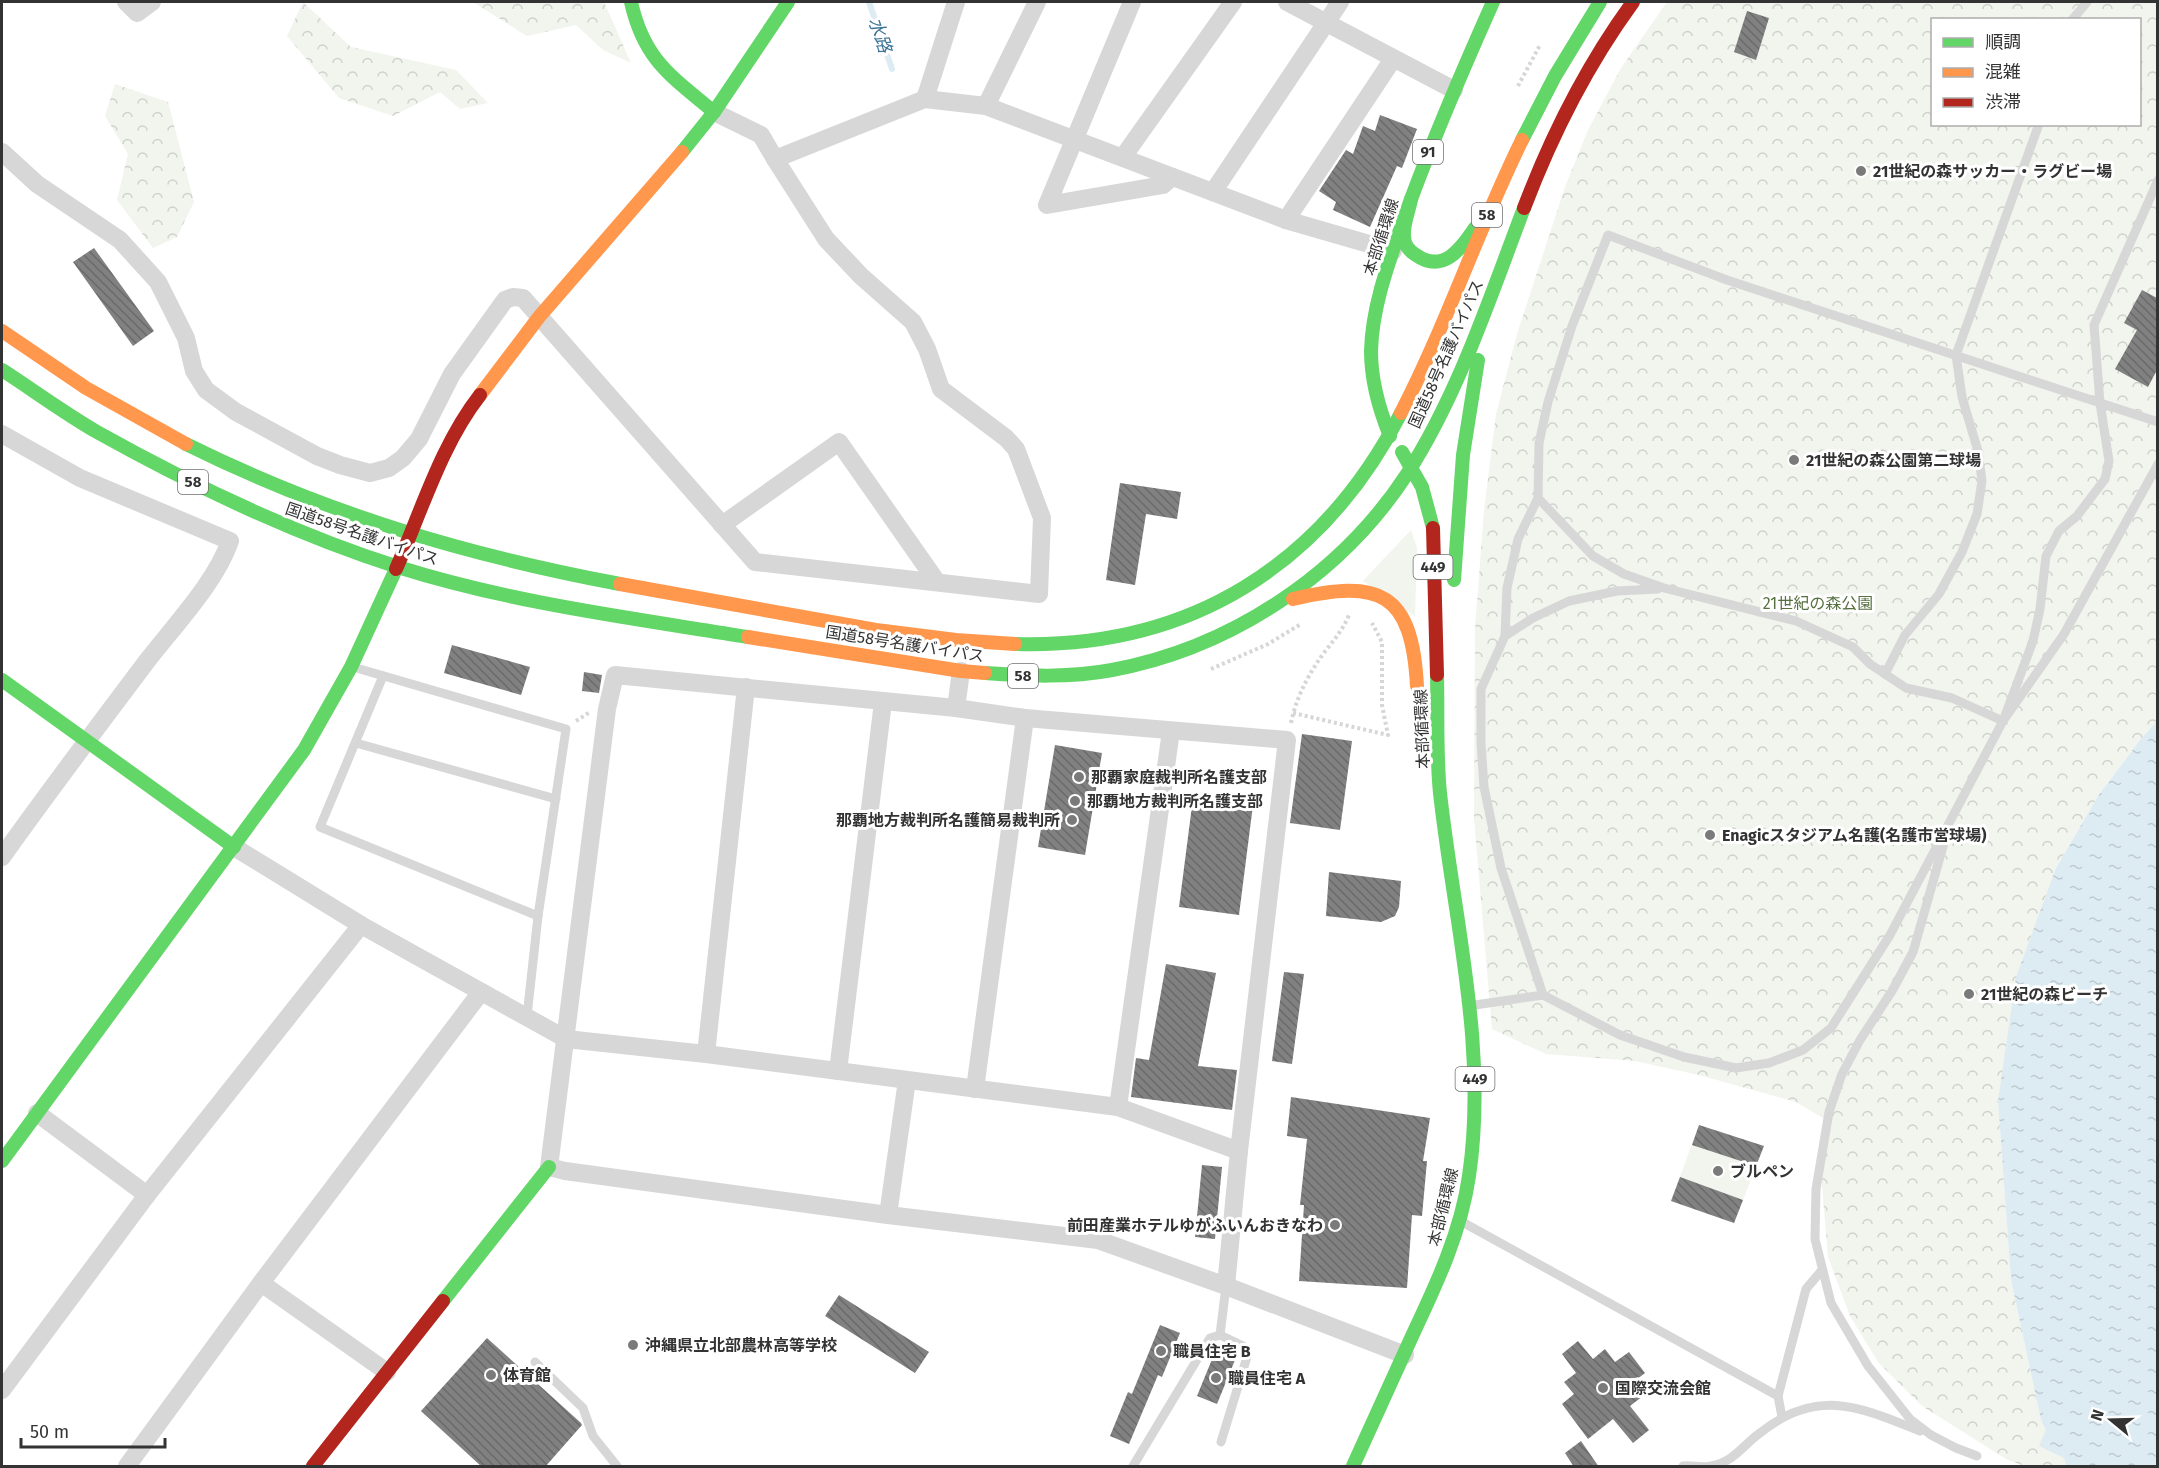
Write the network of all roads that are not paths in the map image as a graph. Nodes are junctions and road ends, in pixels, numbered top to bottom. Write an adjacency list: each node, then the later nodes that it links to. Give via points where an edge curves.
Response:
1 (126, 2): 2 (street, via 137,13)
2 (152, 2)
3 (631, 2): 21 (main road, via 643,38 660,66)
4 (786, 2): 21 (main road)
5 (956, 2): 19 (street)
6 (1037, 2): 20 (street)
7 (1131, 2): 23 (street)
8 (1233, 2): 25 (street)
9 (1287, 2): 16 (street)
10 (1340, 2): 16 (street)
11 (1493, 2): 18 (main road, 本部循環線 / 91)
12 (1600, 2): 31 (main road, 国道58号名護バイパス / 58, via 1556,72)
13 (1633, 2): 34 (main road, 国道58号名護バイパス / 58, via 1583,78 1555,132)
14 (2087, 2): 15 (lane)
15 (2074, 18)
16 (1326, 22): 17 (street); 29 (street)
17 (1393, 59): 18 (street); 32 (street)
18 (1454, 90): 30 (main road, 本部循環線 / 91)
19 (925, 99): 20 (street); 26 (street)
20 (986, 106): 23 (street)
21 (714, 111): 26 (street, via 760,135); 35 (main road)
22 (2037, 126): 37 (lane)
23 (1074, 139): 25 (street); 27 (street, via 1047,204 1163,184)
24 (2, 152): 35 (street, via 37,184 120,240 158,282 186,338 194,371 206,390 236,411 340,465 370,473 389,468 404,458 419,439 452,374 505,300 524,298)
25 (1123, 157): 27 (street)
26 (776, 159): 49 (street, via 826,239 913,322 941,389 1016,449 1039,508 1039,594)
27 (1173, 177): 29 (street)
28 (2157, 180): 39 (lane, via 2094,325)
29 (1212, 192): 32 (street)
30 (1411, 199): 31 (main road, via 1406,246 1416,256 1442,262 1467,241); 33 (main road, 本部循環線 / 91)
31 (1491, 206): 42 (main road, 国道58号名護バイパス / 58, via 1439,333)
32 (1286, 219): 33 (street)
33 (1393, 251): 42 (main road, 本部循環線 / 91, via 1372,340 1372,371)
34 (1484, 314): 44 (main road, 国道58号名護バイパス / 58); 55 (main road, via 1463,455 1450,597)
35 (539, 317): 46 (street); 47 (main road, via 465,414)
36 (2, 331): 47 (main road, 国道58号名護バイパス / 58, via 78,382 228,464 365,520)
37 (1956, 355): 39 (lane); 45 (lane, via 1727,280 1608,235 1572,326 1548,402 1539,442); 56 (lane, via 1982,481 1977,514 1939,594 1905,635)
38 (2, 370): 48 (main road, 国道58号名護バイパス / 58, via 96,431 229,500)
39 (2100, 403): 40 (lane); 64 (lane, via 2109,461 2105,479 2078,516 2059,531 2046,556 2033,641)
40 (2157, 422)
41 (2, 434): 66 (street, via 80,478 230,541 205,586)
42 (1390, 436): 44 (main road, 本部循環線 / 449); 47 (main road, 国道58号名護バイパス / 58, via 1342,505 1304,545 1269,571 1231,595 1171,620 1111,638 1075,643 993,643 942,638 790,615 595,579)
43 (2157, 464): 64 (lane, via 2064,634)
44 (1413, 467): 51 (main road, 国道58号名護バイパス / 58, via 1377,518 1341,557); 55 (main road, 本部循環線 / 449, via 1426,496 1433,526)
45 (1538, 498): 50 (lane, via 1593,556 1624,574); 52 (lane, via 1518,539 1507,588)
46 (722, 525): 49 (street, via 755,562); 49 (street, via 839,442)
47 (411, 534): 48 (main road)
48 (397, 567): 53 (main road); 54 (main road, 国道58号名護バイパス / 58, via 566,608)
49 (938, 582)
50 (1664, 588): 52 (lane, via 1617,591 1569,601); 56 (lane, via 1796,621 1853,647)
51 (1283, 602): 54 (main road, 国道58号名護バイパス / 58, via 1185,650 1107,671 1026,676); 61 (main road, via 1345,589 1365,590 1384,598 1409,629 1417,669)
52 (1504, 636): 77 (lane, via 1481,689 1484,787 1501,868)
53 (351, 667): 57 (lane); 72 (main road, via 304,750)
54 (961, 671): 62 (street)
55 (1436, 671): 69 (main road, 本部循環線 / 449)
56 (1885, 674): 64 (lane, via 1906,688 1952,698)
57 (383, 676): 67 (lane); 70 (lane, via 566,729)
58 (2, 680): 66 (main road)
59 (746, 687): 60 (street); 80 (street, via 615,675 607,709); 81 (street)
60 (883, 702): 62 (street); 82 (street)
61 (1418, 703)
62 (957, 708): 63 (street)
63 (1025, 718): 65 (street); 84 (street)
64 (2002, 721): 71 (lane)
65 (1171, 731): 85 (street); 87 (street, via 1287,740)
66 (85, 742): 72 (main road); 73 (street)
67 (356, 743): 70 (lane); 74 (lane, via 320,826)
68 (1423, 758): 69 (main road)
69 (1440, 791): 78 (main road, 本部循環線 / 449)
70 (556, 799): 74 (lane)
71 (1949, 826): 77 (lane, via 1858,988 1830,1028 1803,1050 1769,1063 1736,1068 1620,1035); 93 (lane, via 1912,952 1855,1048 1829,1112 1816,1189 1815,1239)
72 (234, 847): 75 (street); 86 (main road)
73 (2, 857)
74 (538, 916): 79 (lane)
75 (360, 925): 76 (street); 90 (street)
76 (481, 992): 79 (street); 94 (street)
77 (1543, 995): 78 (lane)
78 (1469, 1006): 92 (main road, 本部循環線 / 449, via 1475,1122 1469,1178)
79 (527, 1016): 80 (street)
80 (566, 1039): 81 (street); 89 (street)
81 (706, 1054): 82 (street)
82 (838, 1071): 83 (street)
83 (907, 1080): 84 (street); 91 (street)
84 (975, 1089): 85 (street)
85 (1118, 1107): 87 (street)
86 (37, 1113): 88 (main road); 90 (street)
87 (1239, 1151): 95 (street)
88 (2, 1161)
89 (549, 1167): 91 (street); 99 (main road)
90 (147, 1195): 100 (street)
91 (888, 1215): 95 (street, via 1098,1240)
92 (1459, 1221): 97 (main road, 本部循環線 / 449, via 1446,1263); 101 (lane)
93 (1822, 1270): 101 (lane, via 1806,1289); 103 (lane, via 1831,1303 1868,1366 1910,1419)
94 (261, 1283): 99 (street); 106 (street)
95 (1226, 1286): 96 (lane); 97 (street)
96 (1220, 1335): 104 (lane, via 1243,1346 1247,1357); 109 (lane, via 1210,1338)
97 (1405, 1355): 110 (main road, 本部循環線 / 449)
98 (535, 1362): 108 (lane, via 583,1408 593,1436)
99 (387, 1372): 107 (main road)
100 (2, 1390)
101 (1778, 1395): 102 (lane)
102 (1782, 1418): 103 (lane, via 1811,1407 1837,1404 1856,1407); 111 (lane, via 1737,1455 1711,1466)
103 (1930, 1435): 105 (lane)
104 (1221, 1442)
105 (1977, 1456)
106 (127, 1467)
107 (313, 1467)
108 (617, 1467)
109 (1133, 1467)
110 (1353, 1467)
111 (1683, 1467)

